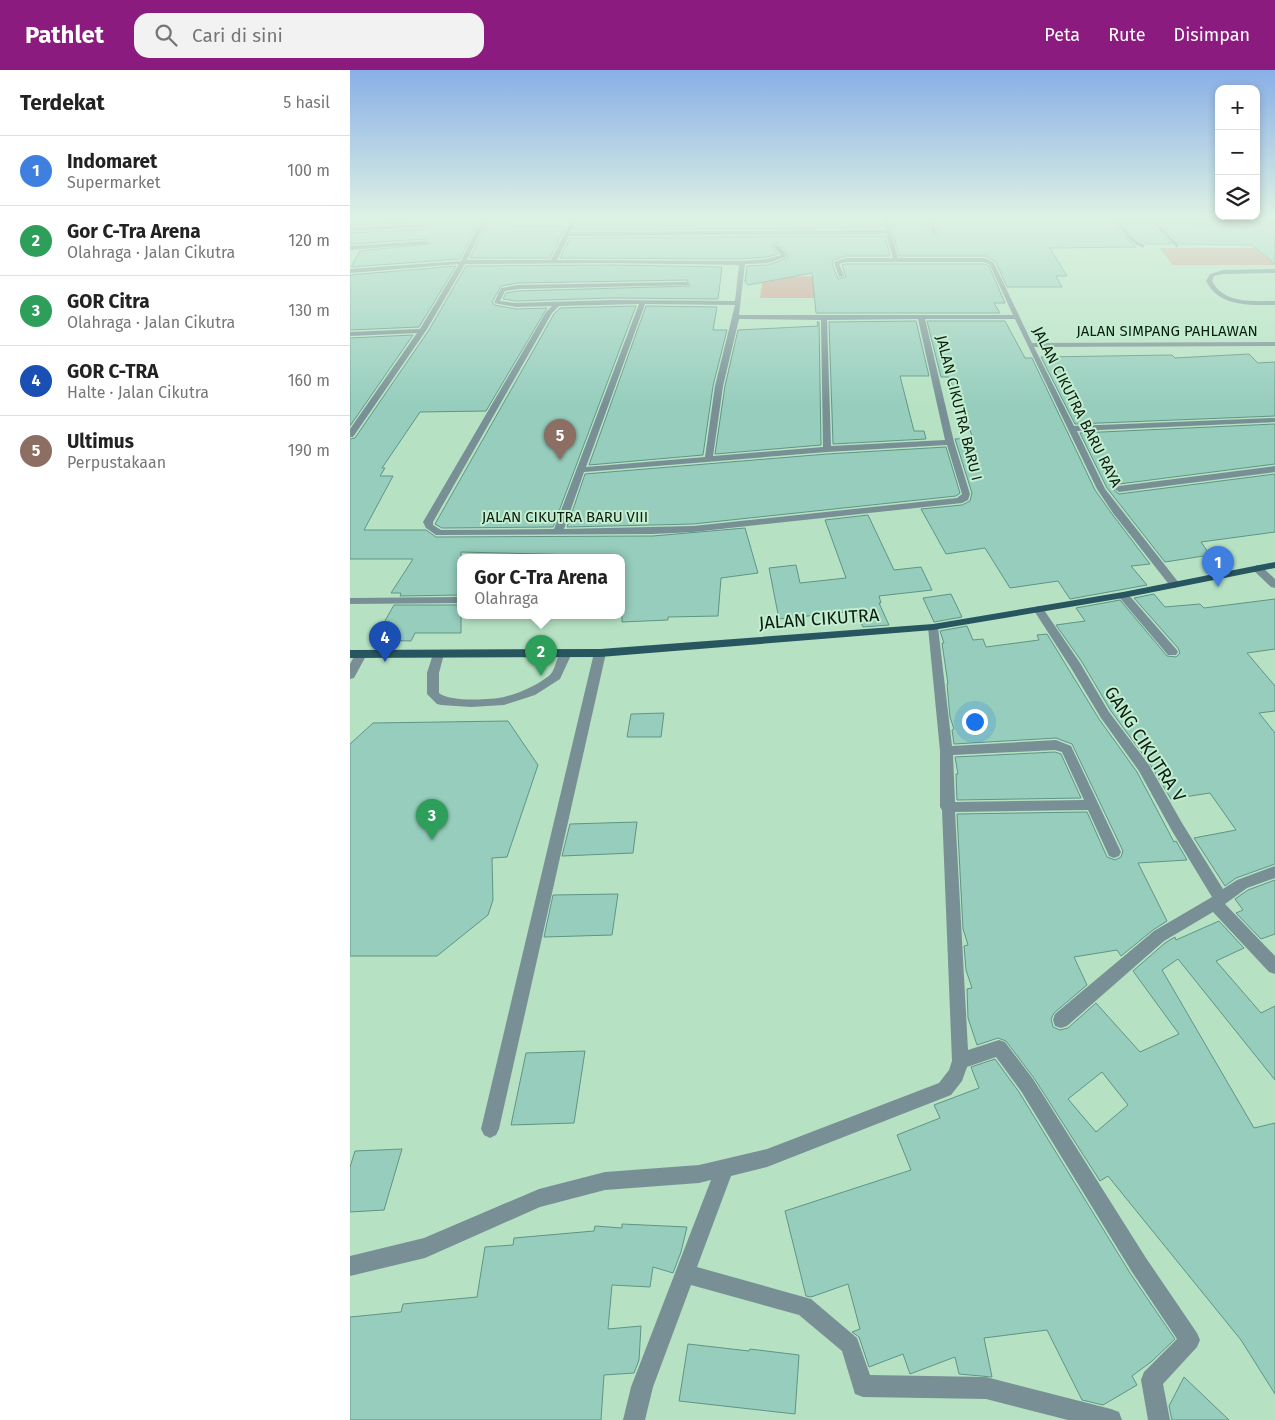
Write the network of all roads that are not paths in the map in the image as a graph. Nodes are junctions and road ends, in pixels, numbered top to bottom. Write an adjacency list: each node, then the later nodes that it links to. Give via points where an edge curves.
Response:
1 (453, 280): 14 (street)
2 (741, 280): 7 (street)
3 (1000, 280): 11 (street, JALAN CIKUTRA BARU RAYA)
4 (1210, 280): 8 (street, via 1211,288 1228,299)
5 (688, 284): 9 (street, via 518,287 503,289 496,300 501,304)
6 (643, 302): 7 (street); 9 (street); 25 (street)
7 (738, 302): 10 (street)
8 (1275, 303)
9 (557, 304): 28 (street, JALAN CIKUTRA BARU VIII, via 549,312 428,522 439,533)
10 (736, 316): 12 (street); 23 (street, via 720,386)
11 (1017, 317): 13 (street); 17 (street, JALAN CIKUTRA BARU RAYA)
12 (824, 318): 13 (street); 22 (street)
13 (921, 318): 21 (street, JALAN CIKUTRA BARU I)
14 (422, 331): 15 (street); 20 (street)
15 (350, 334)
16 (1275, 344): 17 (street, JALAN SIMPANG PAHLAWAN)
17 (1030, 345): 19 (street, JALAN CIKUTRA BARU RAYA)
18 (1275, 420): 19 (street)
19 (1071, 429): 31 (street, JALAN CIKUTRA BARU RAYA, via 1101,489)
20 (350, 435)
21 (950, 442): 22 (street); 27 (street, JALAN CIKUTRA BARU I, via 966,494)
22 (828, 449): 23 (street)
23 (709, 458): 25 (street)
24 (1275, 469): 26 (street)
25 (582, 470): 28 (street)
26 (1119, 489)
27 (959, 501): 28 (street, JALAN CIKUTRA BARU VIII, via 693,529)
28 (558, 532)
29 (1275, 565): 30 (main road, JALAN CIKUTRA)
30 (1258, 568): 31 (main road, JALAN CIKUTRA); 32 (street)
31 (1175, 585): 33 (main road, JALAN CIKUTRA)
32 (1275, 585)
33 (1123, 595): 36 (main road, JALAN CIKUTRA); 38 (street)
34 (457, 600): 35 (street)
35 (350, 601)
36 (1038, 609): 37 (main road, JALAN CIKUTRA); 49 (street, GANG CIKUTRA V, via 1105,715 1144,768)
37 (933, 627): 40 (main road, JALAN CIKUTRA); 44 (street)
38 (1172, 652)
39 (566, 653): 40 (main road, JALAN CIKUTRA); 42 (main road, JALAN CIKUTRA); 42 (street, via 556,676 531,692 504,700 471,704 441,701 433,694 433,673)
40 (600, 653): 53 (street)
41 (355, 654): 42 (main road, JALAN CIKUTRA); 43 (street, JALAN CIKUTRA)
42 (438, 654)
43 (350, 675)
44 (946, 751): 45 (street, via 1064,747); 46 (street)
45 (1093, 805): 46 (street); 47 (street)
46 (947, 807): 52 (street)
47 (1114, 852)
48 (1275, 872): 49 (street, via 1242,884)
49 (1218, 900): 50 (street, GANG CIKUTRA V); 51 (street, via 1159,936)
50 (1275, 967)
51 (1062, 1020)
52 (960, 1061): 54 (street, via 956,1075 945,1089 767,1158); 59 (street, via 999,1048 1027,1085 1139,1265 1190,1340 1152,1380)
53 (490, 1129)
54 (725, 1168): 55 (street, via 699,1174 605,1181 539,1198 425,1248); 56 (street)
55 (350, 1266)
56 (685, 1274): 57 (street, via 642,1387); 58 (street, via 804,1306 850,1345 863,1386 986,1388)
57 (634, 1420)
58 (1111, 1420)
59 (1160, 1420)

